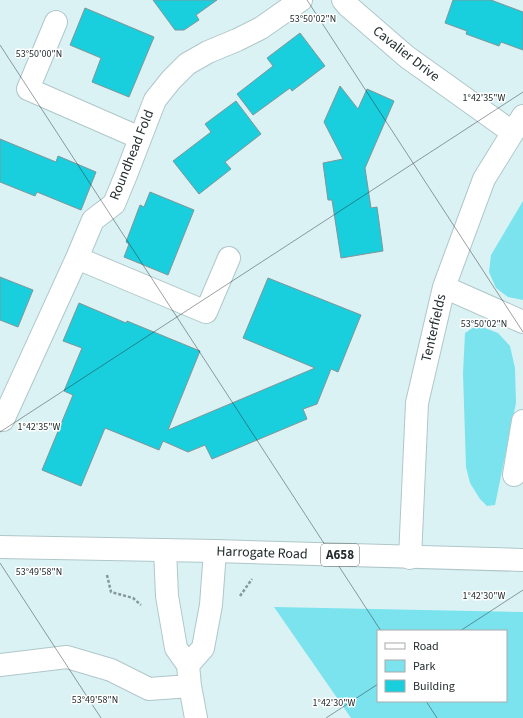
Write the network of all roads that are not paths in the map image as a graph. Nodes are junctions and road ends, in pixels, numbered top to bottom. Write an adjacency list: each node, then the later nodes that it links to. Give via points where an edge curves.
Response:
1 (301, 0): 5 (main road, Roundhead Fold, via 261,28 187,64 155,100)
2 (343, 0): 4 (main road, Cavalier Drive, via 407,57)
3 (56, 22): 5 (main road, via 28,89)
4 (518, 124): 8 (main road, Tenterfields, via 484,179)
5 (140, 138): 6 (main road, Roundhead Fold, via 114,204 92,220)
6 (77, 258): 7 (main road, via 206,312); 10 (main road, Roundhead Fold, via 3,420)
7 (229, 258)
8 (444, 287): 9 (main road); 16 (main road, Tenterfields, via 417,403)
9 (523, 322)
10 (0, 418)
11 (523, 421): 12 (main road)
12 (514, 475)
13 (0, 547): 14 (main road, Harrogate Road / A658)
14 (165, 550): 15 (main road, Harrogate Road / A658); 19 (main road, via 167,596 176,648)
15 (215, 551): 16 (main road, Harrogate Road / A658); 19 (main road, via 211,605 203,648)
16 (410, 558): 17 (main road, Harrogate Road / A658)
17 (523, 560)
18 (0, 665): 19 (main road, via 67,657 111,670 149,689)
19 (189, 676): 20 (main road)
20 (196, 718)

